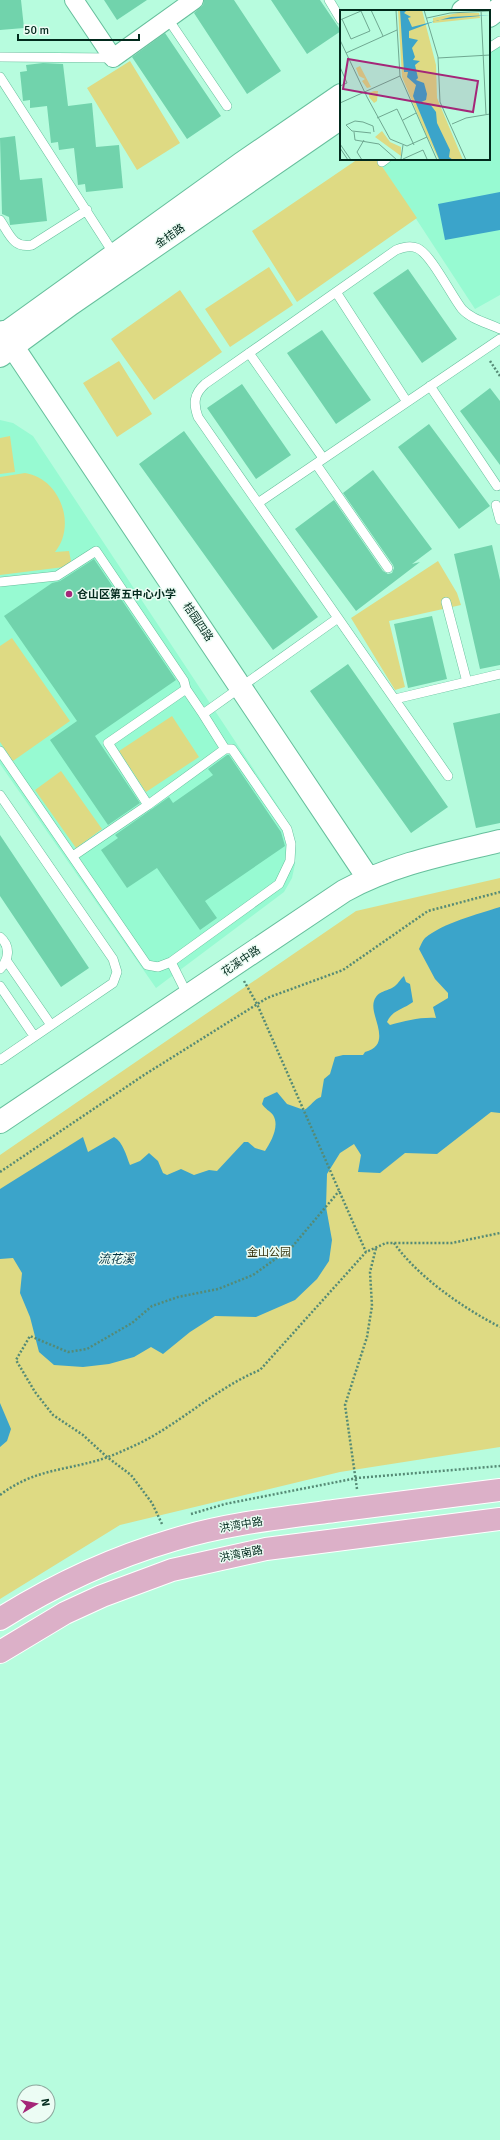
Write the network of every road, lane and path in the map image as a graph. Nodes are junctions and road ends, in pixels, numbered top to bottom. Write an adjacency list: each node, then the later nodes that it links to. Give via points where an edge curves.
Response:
1 (74, 0): 13 (street)
2 (194, 0): 9 (street)
3 (328, 0): 8 (lane)
4 (479, 0): 6 (street)
5 (500, 8): 7 (street)
6 (464, 10)
7 (490, 15)
8 (340, 18)
9 (168, 19): 13 (street); 16 (lane)
10 (500, 41): 11 (lane)
11 (490, 47)
12 (0, 57): 13 (lane)
13 (113, 58)
14 (0, 77): 18 (lane)
15 (340, 96): 20 (street)
16 (227, 106)
17 (340, 119): 24 (street, 金桔路, via 71,304)
18 (87, 210): 19 (lane, via 32,246 25,247 13,242); 20 (lane)
19 (0, 220)
20 (114, 254): 24 (street)
21 (336, 292): 22 (lane, via 396,250 412,246 424,253 463,310 472,317); 26 (lane); 29 (lane)
22 (500, 329)
23 (500, 339): 25 (lane)
24 (3, 340): 41 (street, 桔园四路)
25 (483, 350): 27 (path); 28 (lane)
26 (249, 352): 30 (lane); 32 (lane, via 205,384 197,391 194,400 198,417)
27 (500, 376)
28 (430, 386): 29 (lane); 31 (lane)
29 (407, 402): 30 (lane)
30 (320, 461): 32 (lane); 35 (lane)
31 (497, 486)
32 (258, 502): 38 (lane)
33 (496, 505): 34 (lane)
34 (500, 520)
35 (388, 568)
36 (0, 582): 42 (lane, via 57,576 96,551 184,681)
37 (446, 602): 40 (lane)
38 (338, 618): 41 (lane); 43 (lane)
39 (500, 674): 40 (lane)
40 (466, 682): 43 (lane)
41 (242, 688): 44 (lane); 52 (street, 桔园四路)
42 (186, 689): 44 (lane); 49 (lane, via 108,743)
43 (395, 699): 47 (lane)
44 (203, 714): 45 (lane)
45 (225, 749): 49 (lane); 56 (lane, via 232,748 287,829 291,844 290,861 279,884)
46 (0, 750): 51 (lane)
47 (448, 776)
48 (1, 798): 62 (lane, via 113,959 117,972 113,983)
49 (148, 805): 51 (lane)
50 (500, 841): 52 (street, 花溪中路, via 401,865)
51 (73, 856): 56 (lane, via 147,965 158,967)
52 (368, 878): 57 (street, 花溪中路, via 344,891)
53 (500, 892): 61 (path, via 428,911 343,970)
54 (0, 937): 55 (lane, via 6,945)
55 (6, 960): 58 (lane); 62 (lane)
56 (171, 962): 60 (lane)
57 (235, 964): 60 (street, 花溪中路); 61 (path)
58 (0, 969)
59 (0, 986): 63 (lane)
60 (188, 996): 65 (street, 花溪中路)
61 (257, 1004): 66 (path, via 144,1074); 67 (path)
62 (51, 1025): 63 (lane)
63 (34, 1036): 64 (lane)
64 (0, 1060)
65 (0, 1122)
66 (0, 1172)
67 (340, 1190): 71 (path); 73 (path, via 292,1247 253,1275 218,1289 178,1297 152,1306 132,1323 87,1349 68,1352 30,1336 16,1360 35,1392 53,1415 83,1435)
68 (500, 1233): 69 (path, via 452,1243)
69 (394, 1243): 70 (path); 72 (path, via 437,1286 470,1311)
70 (376, 1247): 71 (path); 76 (path, via 370,1272 372,1306 367,1338 345,1405 357,1478)
71 (366, 1252): 73 (path, via 260,1370 240,1378 140,1443)
72 (500, 1327)
73 (107, 1457): 75 (path, via 46,1472 17,1483); 78 (path, via 132,1475)
74 (500, 1490): 76 (main road, 洪湾中路)
75 (0, 1495)
76 (358, 1508): 79 (main road, 洪湾中路, via 246,1523 174,1539 104,1564 28,1601)
77 (500, 1519): 80 (main road, 洪湾南路, via 266,1549 172,1570 109,1593 65,1613)
78 (162, 1522)
79 (0, 1619)
80 (0, 1652)

